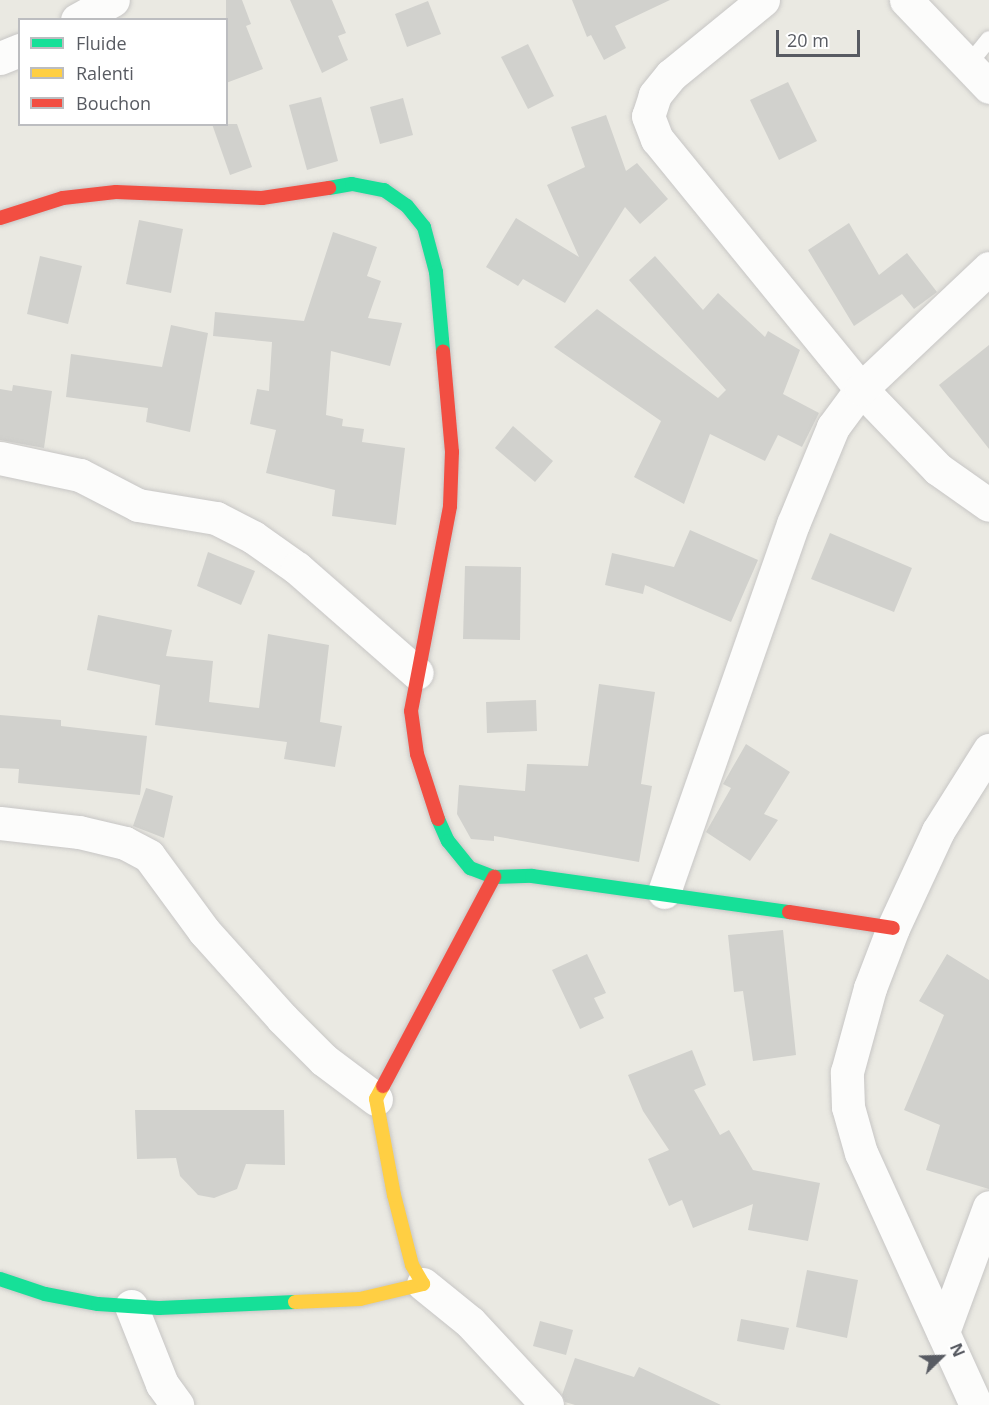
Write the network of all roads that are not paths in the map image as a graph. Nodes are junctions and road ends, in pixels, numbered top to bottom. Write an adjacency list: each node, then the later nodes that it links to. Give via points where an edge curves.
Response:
1 (113, 0): 4 (street)
2 (763, 0): 11 (street, via 671,75 655,95 648,116 657,138)
3 (906, 0): 8 (street)
4 (81, 18)
5 (989, 39): 8 (lane)
6 (18, 51): 7 (street)
7 (0, 58)
8 (979, 76)
9 (0, 218): 14 (street, via 63,198 116,192 262,198 351,184 384,190 407,206 424,227 436,272 452,452 450,506)
10 (989, 268): 11 (street)
11 (861, 389): 13 (street, via 938,469); 18 (street, via 833,427 793,524)
12 (0, 458): 14 (street, via 80,475 138,505 216,519 244,532 297,568)
13 (989, 505)
14 (417, 673): 17 (street, via 411,711 417,754 431,803 448,841 470,868)
15 (989, 750): 19 (street, via 938,831)
16 (0, 823): 20 (street, via 79,832 125,843 149,856 204,931 282,1018 324,1060)
17 (494, 877): 18 (street, via 532,876); 20 (street)
18 (664, 892): 19 (street)
19 (893, 928): 25 (street, via 870,988 847,1072 848,1107 861,1153)
20 (376, 1098): 23 (street, via 398,1213 412,1265)
21 (989, 1207): 25 (street)
22 (0, 1280): 24 (street, via 45,1294)
23 (423, 1284): 24 (street, via 399,1293 328,1302 196,1308); 27 (street, via 470,1322)
24 (131, 1306): 26 (street, via 162,1384)
25 (943, 1332): 28 (street)
26 (177, 1405)
27 (547, 1405)
28 (976, 1405)

